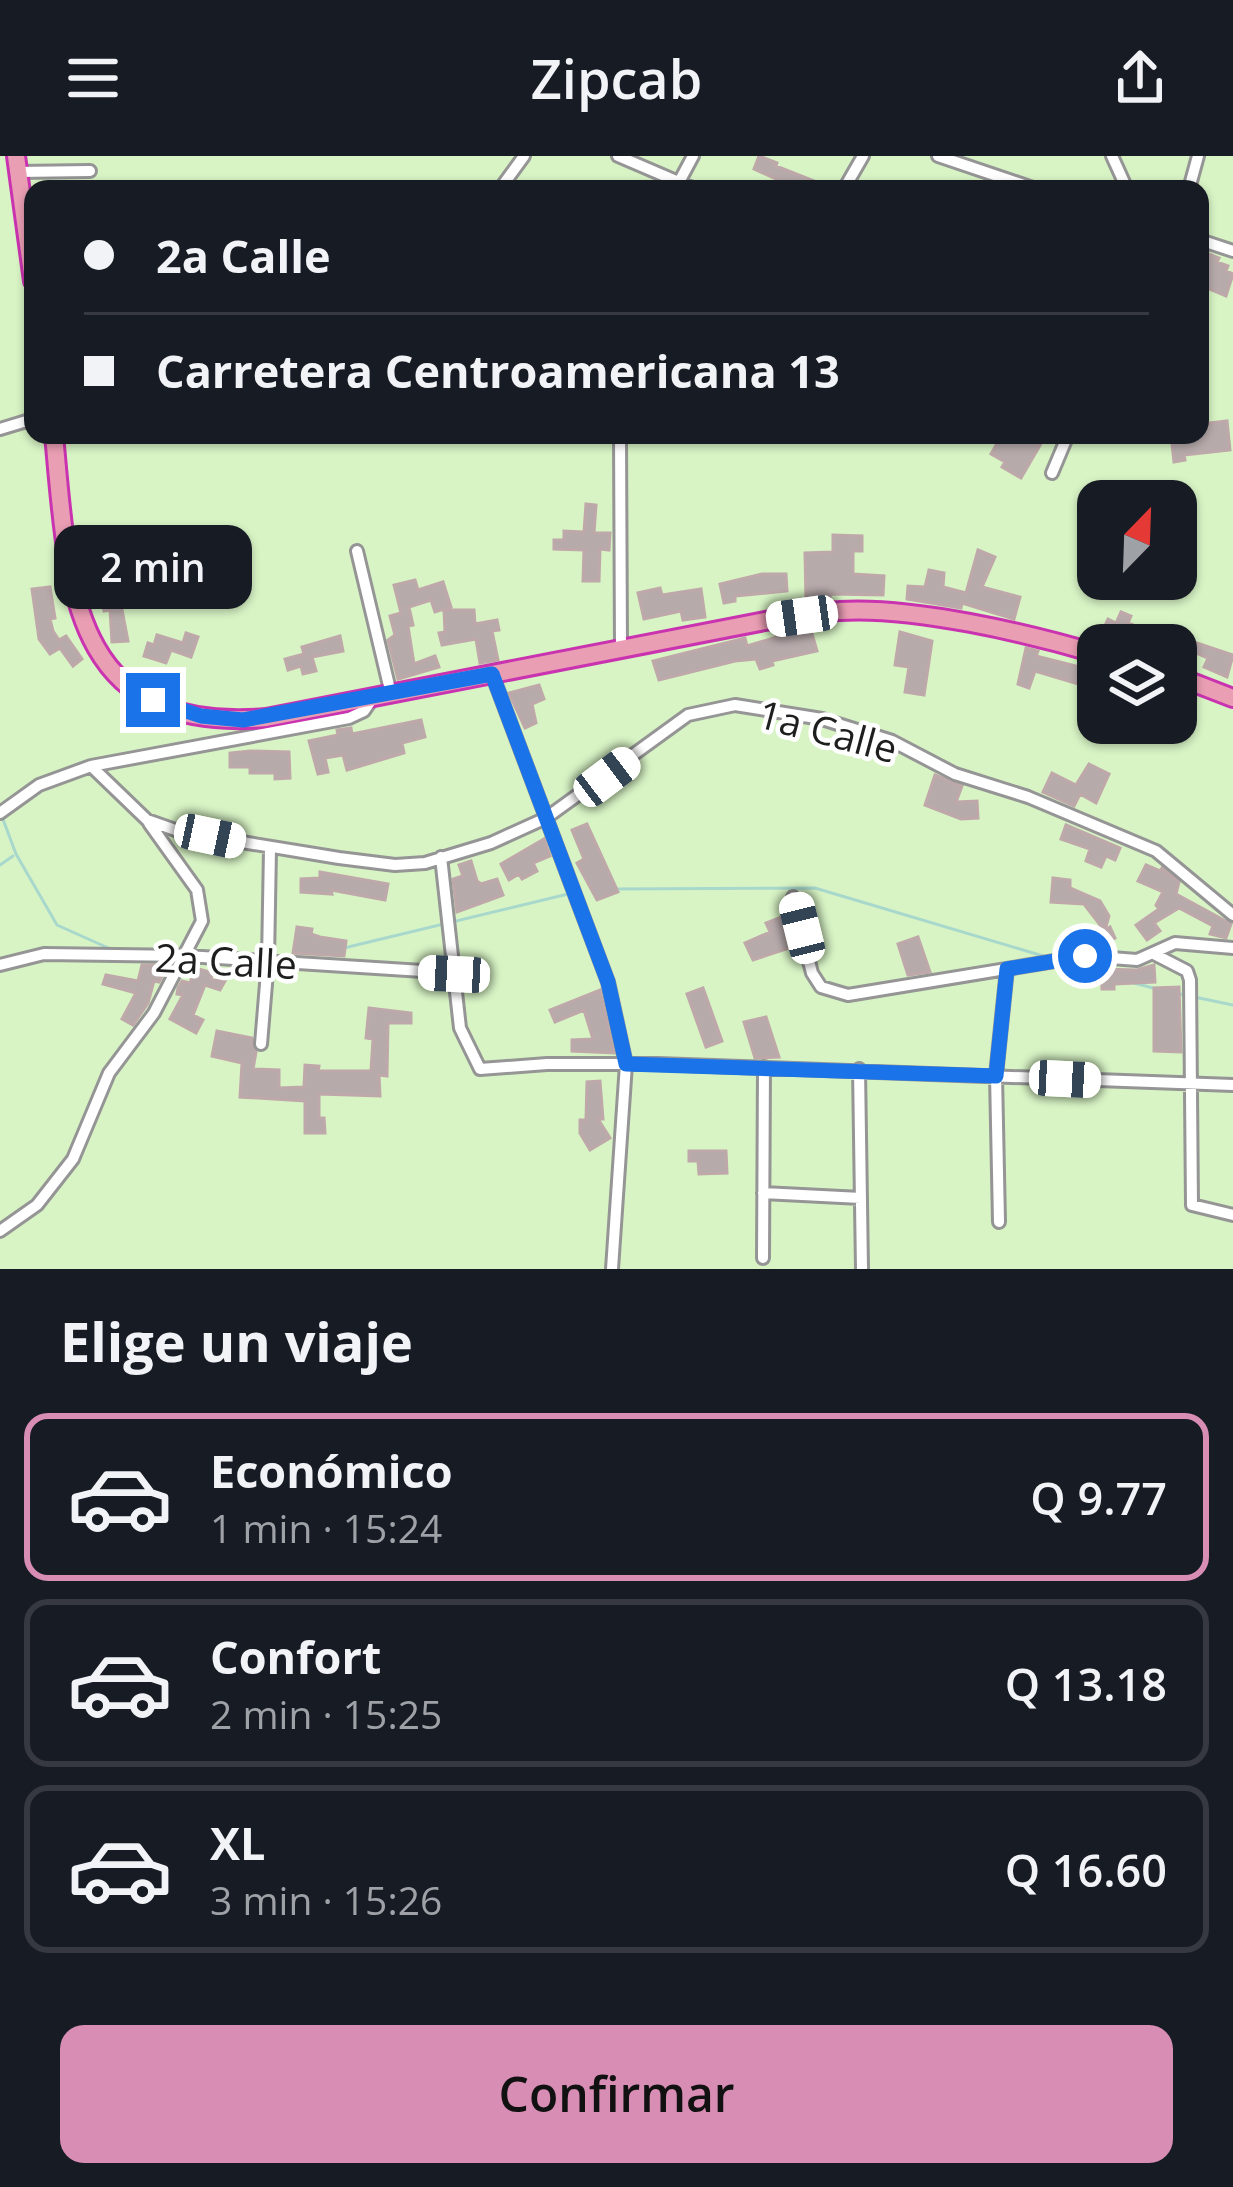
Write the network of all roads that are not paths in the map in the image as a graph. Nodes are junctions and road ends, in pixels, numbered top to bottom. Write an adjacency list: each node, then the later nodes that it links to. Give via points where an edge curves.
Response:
1 (618, 156): 5 (street)
2 (938, 156): 6 (street)
3 (17, 164): 4 (street); 7 (highway)
4 (90, 171)
5 (669, 180)
6 (999, 180)
7 (24, 215)
8 (55, 444): 17 (highway, via 74,602 94,648 131,687 176,710 224,720)
9 (618, 444): 14 (street)
10 (1064, 444): 11 (street)
11 (1052, 473)
12 (357, 551): 17 (street)
13 (1077, 648): 14 (highway, via 940,619 840,610)
14 (621, 649): 15 (highway)
15 (492, 674): 17 (highway); 21 (street)
16 (1197, 684): 18 (highway)
17 (382, 696): 19 (street, via 349,718)
18 (1233, 698)
19 (91, 766): 20 (street); 22 (street, 1a Calle)
20 (2, 806)
21 (546, 818): 24 (street, 1a Calle); 26 (street, 1a Calle, via 688,715 735,705 822,719 1028,797 1156,851); 35 (street, via 608,982)
22 (147, 820): 23 (street, 1a Calle); 29 (street, via 197,890 202,921)
23 (270, 849): 24 (street, 1a Calle, via 394,865); 30 (street)
24 (441, 857): 33 (street)
25 (794, 897): 32 (street, via 812,973 830,992)
26 (1233, 915)
27 (1233, 948): 28 (street, via 1174,943)
28 (1154, 954): 32 (street); 39 (street, via 1190,980)
29 (187, 956): 30 (street, 2a Calle); 31 (street, 2a Calle, via 44,955); 45 (street, via 109,1072 74,1159 37,1205)
30 (268, 959): 33 (street, 2a Calle); 34 (street)
31 (0, 965)
32 (1007, 969): 38 (street)
33 (454, 974): 35 (street, via 460,1028 480,1069)
34 (261, 1044)
35 (626, 1064): 36 (street); 47 (street)
36 (764, 1066): 37 (street); 41 (street)
37 (859, 1069): 38 (street); 42 (street)
38 (996, 1076): 39 (street); 44 (street)
39 (1190, 1082): 40 (street); 43 (street, via 1192,1205)
40 (1233, 1085)
41 (763, 1193): 42 (street); 46 (street)
42 (861, 1198): 48 (street)
43 (1233, 1215)
44 (999, 1222)
45 (0, 1231)
46 (763, 1258)
47 (612, 1269)
48 (862, 1269)

